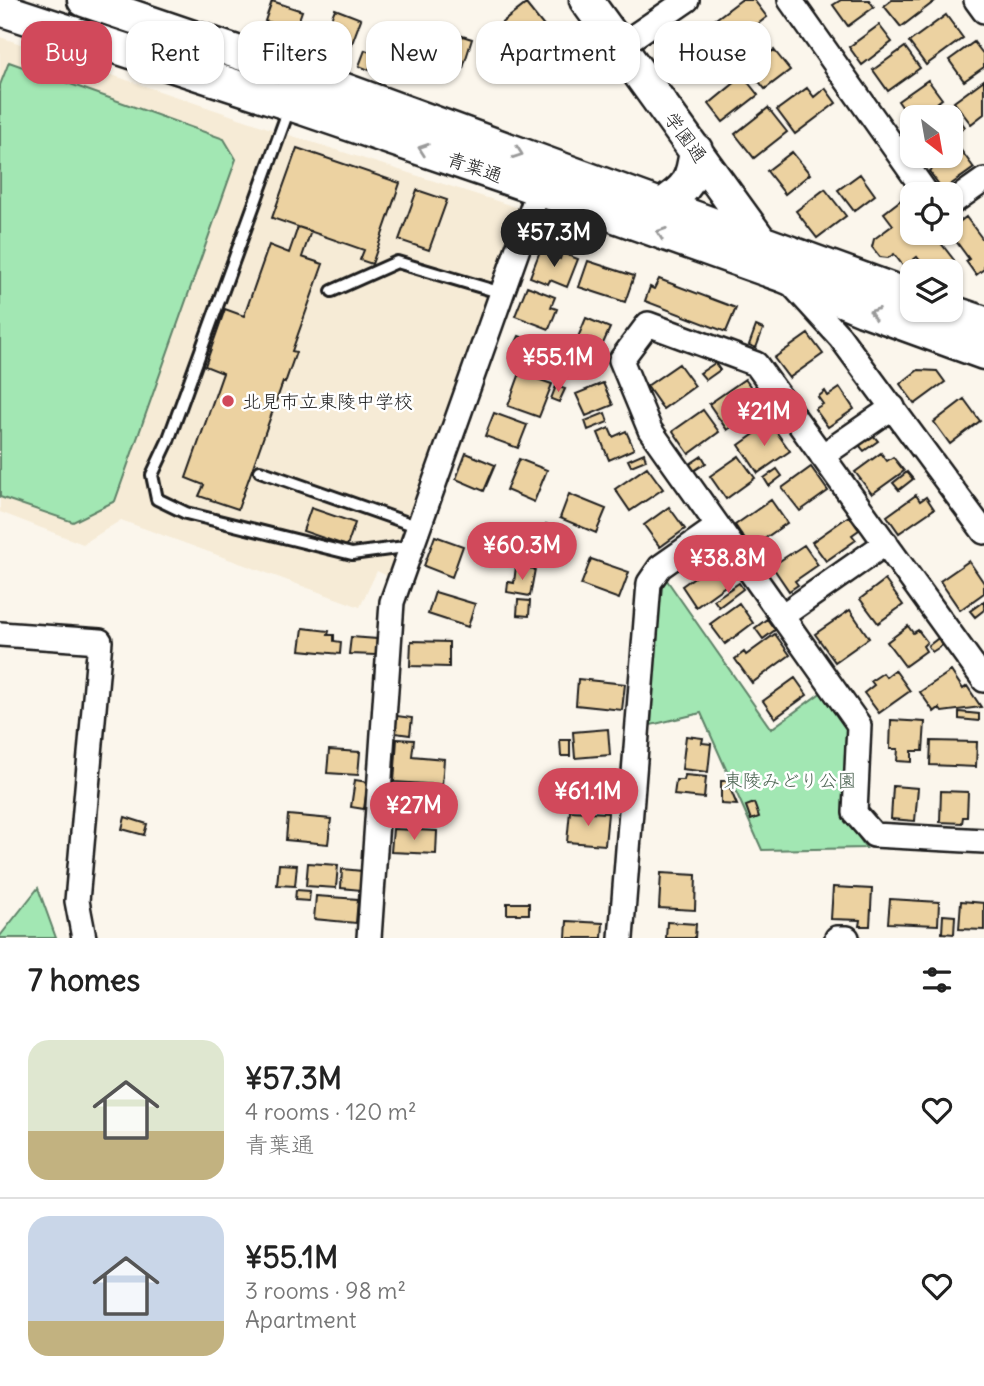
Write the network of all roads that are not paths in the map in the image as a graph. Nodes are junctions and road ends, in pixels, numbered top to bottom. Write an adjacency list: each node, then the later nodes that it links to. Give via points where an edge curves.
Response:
1 (84, 0): 11 (street, 青葉通)
2 (586, 0): 8 (street, 学園通)
3 (687, 0): 9 (street)
4 (790, 0): 14 (street)
5 (976, 0): 7 (street)
6 (0, 9): 11 (street, 青葉通)
7 (984, 11)
8 (602, 21)
9 (640, 32)
10 (640, 73): 12 (street, 学園通)
11 (296, 89): 15 (street, 青葉通, one-way to 11); 17 (street, 青葉通, one-way to 17); 31 (lane, via 152,475 156,499 186,513 352,554)
12 (696, 150): 17 (street, via 693,175 683,191); 18 (street, 学園通)
13 (984, 180): 16 (street)
14 (919, 182)
15 (539, 189): 19 (street, 青葉通, one-way to 15); 21 (street)
16 (963, 195)
17 (662, 205): 18 (street, 青葉通)
18 (762, 243): 19 (street, 学園通); 22 (street, 青葉通)
19 (784, 276): 25 (street, 青葉通, one-way to 19); 26 (street, via 840,337)
20 (332, 291): 21 (lane, via 397,262)
21 (502, 293): 31 (street)
22 (900, 293)
23 (963, 316): 24 (street)
24 (984, 323)
25 (984, 353)
26 (893, 407): 27 (street); 30 (street)
27 (822, 456): 29 (street, via 756,364 648,324 621,360 650,430); 32 (street)
28 (260, 471): 31 (lane)
29 (717, 527): 33 (street); 39 (street, via 660,567 649,583)
30 (984, 532)
31 (415, 537): 38 (street, via 392,602)
32 (886, 543): 33 (street); 35 (street)
33 (782, 616): 36 (street, via 859,725 855,813 874,835)
34 (0, 634): 37 (street, via 100,641 77,901)
35 (984, 680)
36 (984, 841)
37 (84, 938)
38 (369, 938)
39 (621, 938)
40 (837, 938): 41 (street)
41 (847, 938)

